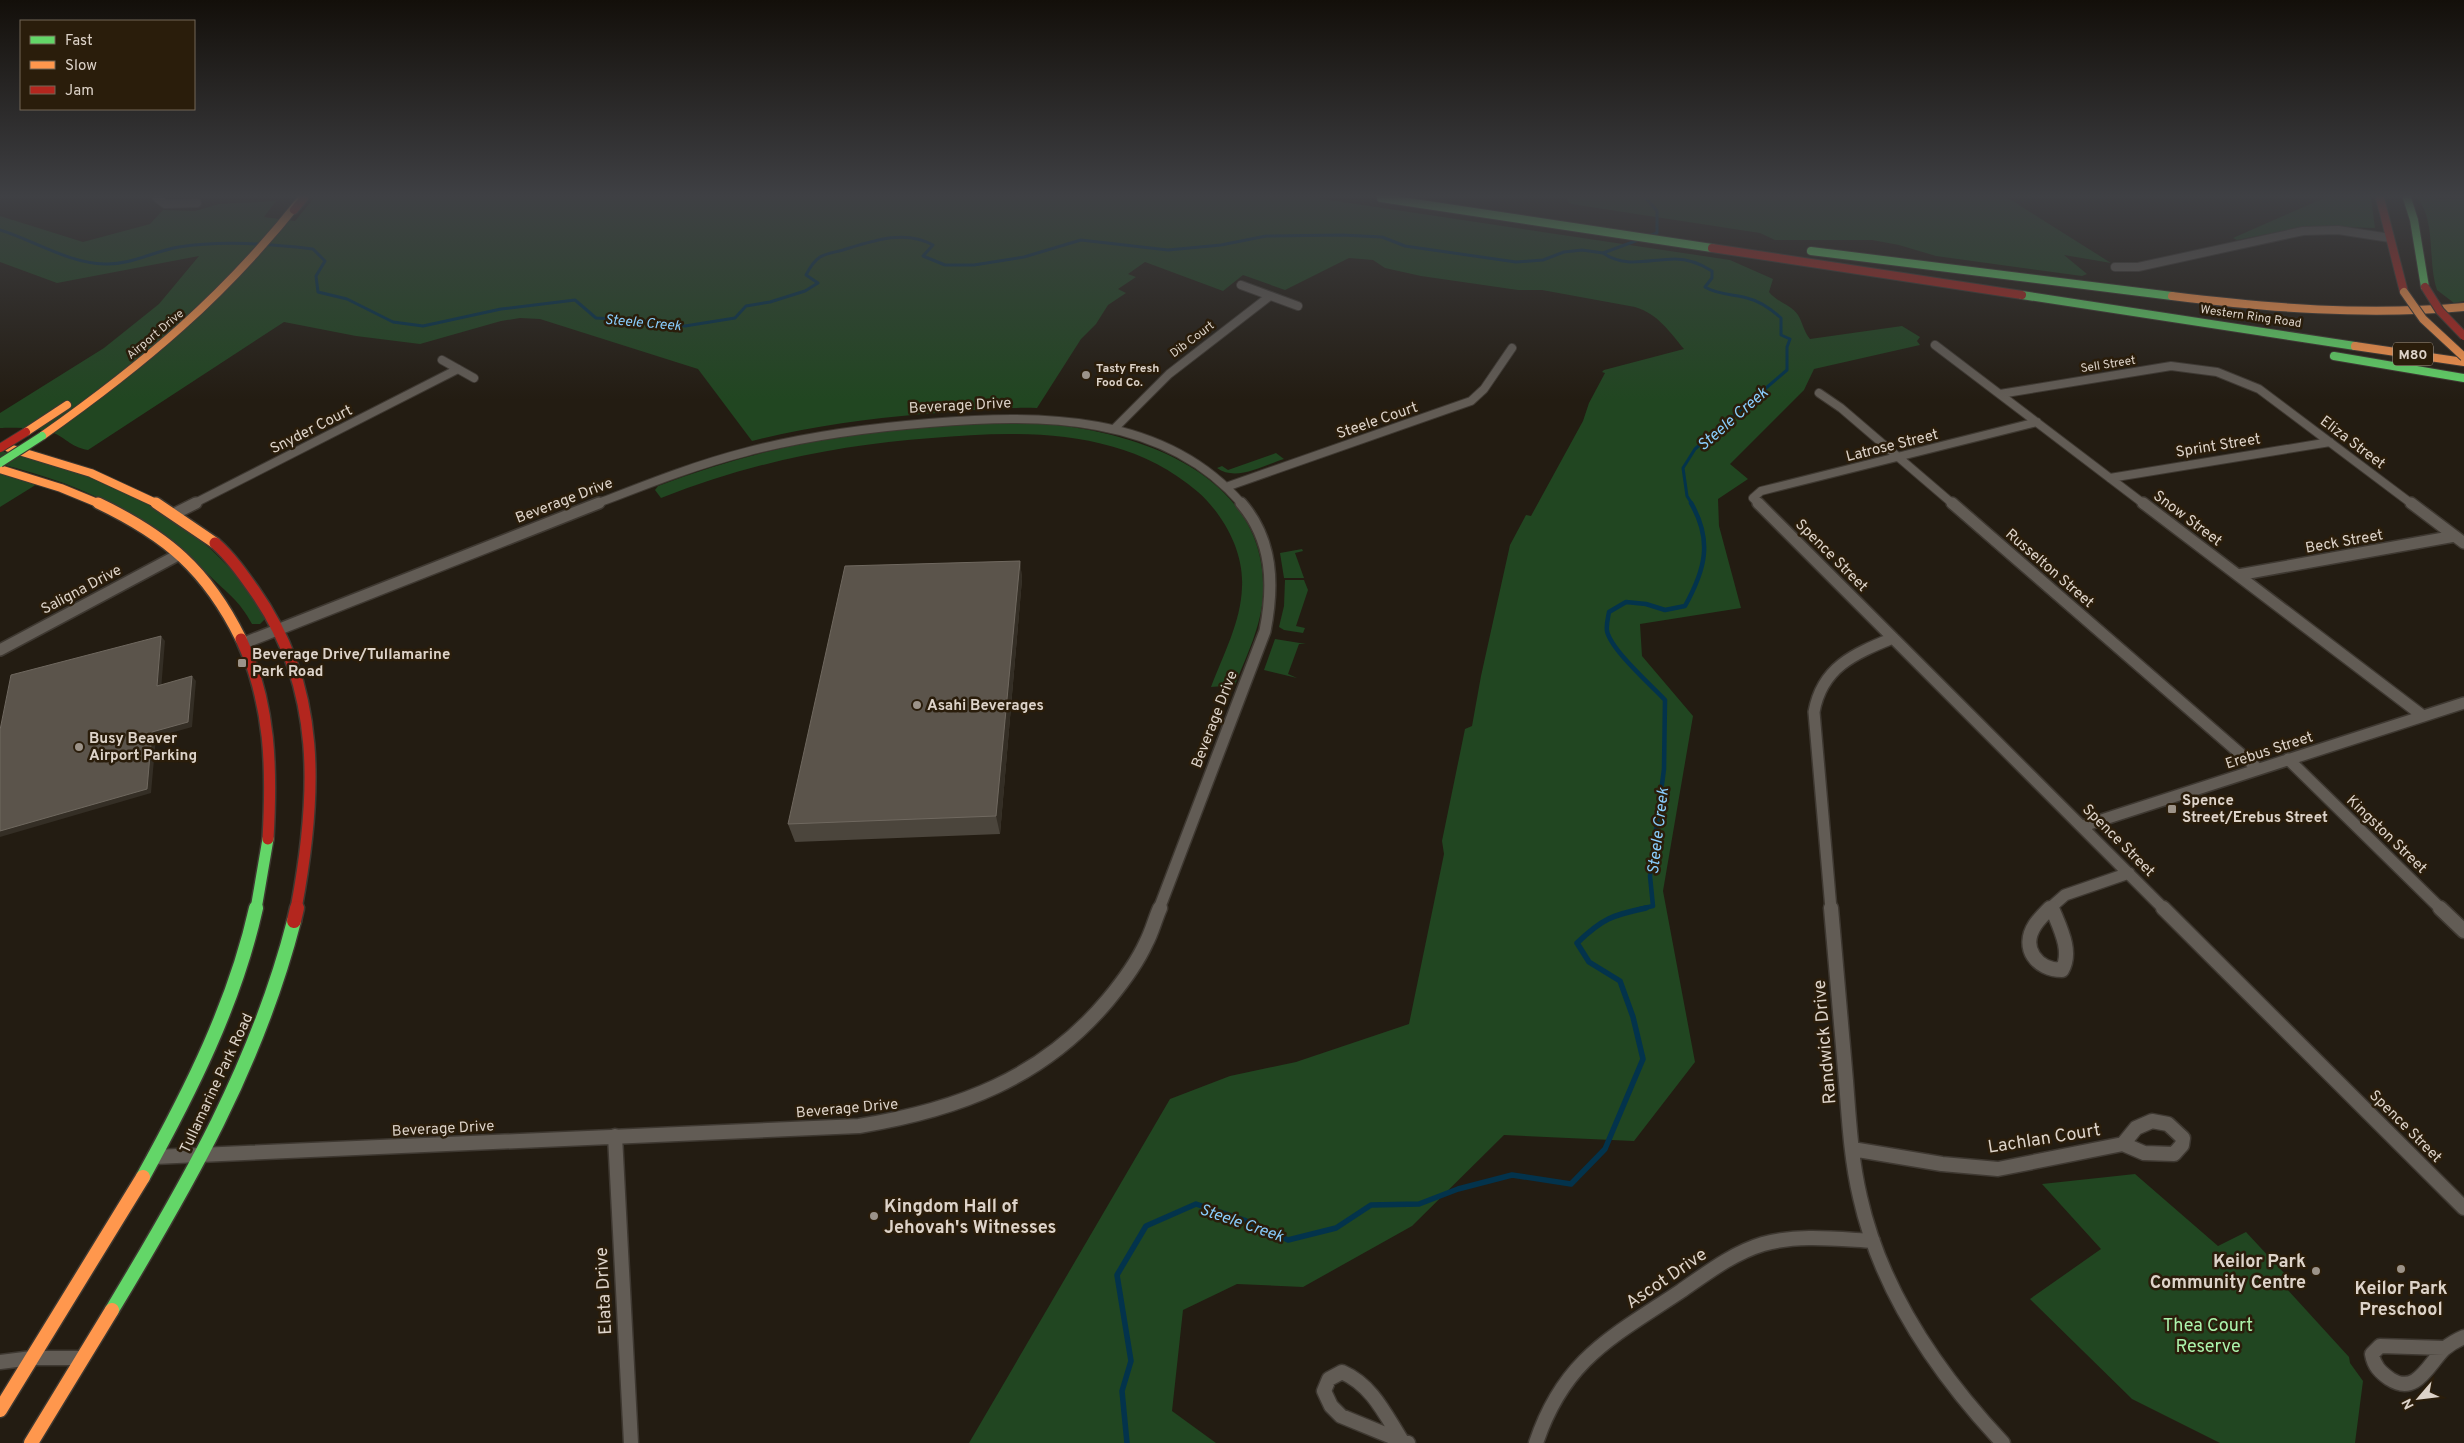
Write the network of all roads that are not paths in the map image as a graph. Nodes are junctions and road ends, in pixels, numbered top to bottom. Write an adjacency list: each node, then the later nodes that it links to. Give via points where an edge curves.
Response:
1 (236, 265): 35 (main road, Airport Drive, bridge, via 142,351)
2 (249, 265): 37 (main road, Airport Drive, bridge, via 167,342 100,395)
3 (1811, 265): 19 (main road)
4 (1821, 265): 25 (main road, Western Ring Road / M80)
5 (1902, 265): 15 (main road, Western Ring Road)
6 (1920, 265): 14 (main road, via 2308,312 2385,315)
7 (2146, 265): 10 (street)
8 (2394, 265): 23 (main road, bridge, via 2404,292 2423,319)
9 (2418, 265): 16 (main road, bridge, via 2425,287 2440,311)
10 (2115, 267)
11 (1241, 285): 12 (street)
12 (1270, 296): 13 (street); 33 (street, Dib Court, via 1163,377)
13 (1298, 306)
14 (2464, 307)
15 (2235, 315)
16 (2464, 336)
17 (1935, 344): 31 (street, Snow Street)
18 (2430, 344): 21 (main road, M80)
19 (2286, 347)
20 (1512, 348): 40 (street, Steele Court, via 1472,402)
21 (2464, 349)
22 (2320, 354): 29 (main road)
23 (2464, 356)
24 (442, 360): 26 (street)
25 (2464, 362)
26 (458, 369): 28 (street); 42 (street, Snyder Court)
27 (2220, 371): 31 (street, Sell Street, via 2172,366); 34 (street, Eliza Street, via 2259,389)
28 (474, 378)
29 (2464, 378)
30 (1819, 393): 36 (street, Russelton Street)
31 (2000, 394): 32 (street, Snow Street)
32 (2037, 422): 36 (street, Latrose Street); 39 (street, Snow Street)
33 (1114, 429): 40 (street, Beverage Drive, via 1178,453); 47 (street, Beverage Drive, via 1052,418 982,418 860,429 761,448 650,484)
34 (2330, 442): 39 (street, Sprint Street); 43 (street, Eliza Street)
35 (0, 447): 42 (main road, Tullamarine Park Road, via 57,460 113,480)
36 (1899, 458): 41 (street, Latrose Street); 54 (street, Russelton Street)
37 (0, 463)
38 (0, 468): 45 (main road, Tullamarine Park Road, via 54,484 111,509 136,523)
39 (2110, 478): 46 (street, Snow Street)
40 (1226, 486): 59 (street, Beverage Drive, via 1251,516 1266,546 1273,585 1271,607 1146,944 1131,971 1090,1022 1041,1063 1018,1077 972,1099 916,1117 859,1126)
41 (1754, 495): 48 (street, Spence Street, via 1754,500)
42 (176, 513): 47 (main road, Tullamarine Park Road, via 220,546 240,568)
43 (2455, 536): 44 (street, Eliza Street); 46 (street, Beck Street)
44 (2464, 543)
45 (178, 555): 49 (main road, Tullamarine Park Road, via 218,598); 50 (street, Saligna Drive)
46 (2238, 575): 52 (street, Snow Street)
47 (280, 628): 49 (street, Beverage Drive); 62 (main road, Tullamarine Park Road, via 300,680 311,737 312,809 307,853 275,985 246,1062)
48 (1893, 638): 55 (street, Spence Street); 61 (street, Randwick Drive, via 1859,652 1831,672 1818,691 1814,712)
49 (244, 642): 63 (main road, Tullamarine Park Road, via 262,693 272,749 269,832 262,879 243,952 222,1012 198,1071)
50 (0, 650)
51 (2462, 706): 52 (street, Erebus Street)
52 (2423, 716): 53 (street, Erebus Street)
53 (2288, 759): 54 (street, Erebus Street); 58 (street, Kingston Street)
54 (2258, 769): 55 (street, Erebus Street)
55 (2083, 826): 56 (street, Spence Street)
56 (2129, 873): 57 (street, via 2065,895); 64 (street, Spence Street)
57 (2052, 908)
58 (2464, 931)
59 (615, 1136): 62 (street, Beverage Drive); 74 (street, Elata Drive)
60 (2122, 1144): 61 (street, Lachlan Court, via 1998,1169 1942,1164)
61 (1852, 1149): 65 (street, Randwick Drive, via 1860,1196)
62 (200, 1155): 63 (street, Beverage Drive); 69 (main road, Tullamarine Park Road)
63 (154, 1157): 68 (main road, Tullamarine Park Road, via 90,1268)
64 (2464, 1208)
65 (1873, 1241): 75 (street, Ascot Drive, via 1798,1237 1762,1244 1729,1260 1600,1345 1560,1388); 76 (street, Randwick Drive, via 1901,1305 1925,1345 1957,1391)
66 (2464, 1337): 67 (street)
67 (2444, 1348)
68 (32, 1358): 69 (street); 70 (street); 71 (main road, Tullamarine Park Road)
69 (82, 1358): 73 (main road, Tullamarine Park Road)
70 (0, 1362)
71 (0, 1410)
72 (1405, 1442): 72 (street, via 1341,1416 1331,1406 1324,1391 1329,1378 1342,1372 1355,1376 1366,1385)
73 (30, 1443)
74 (631, 1443)
75 (1536, 1443)
76 (2003, 1443)

